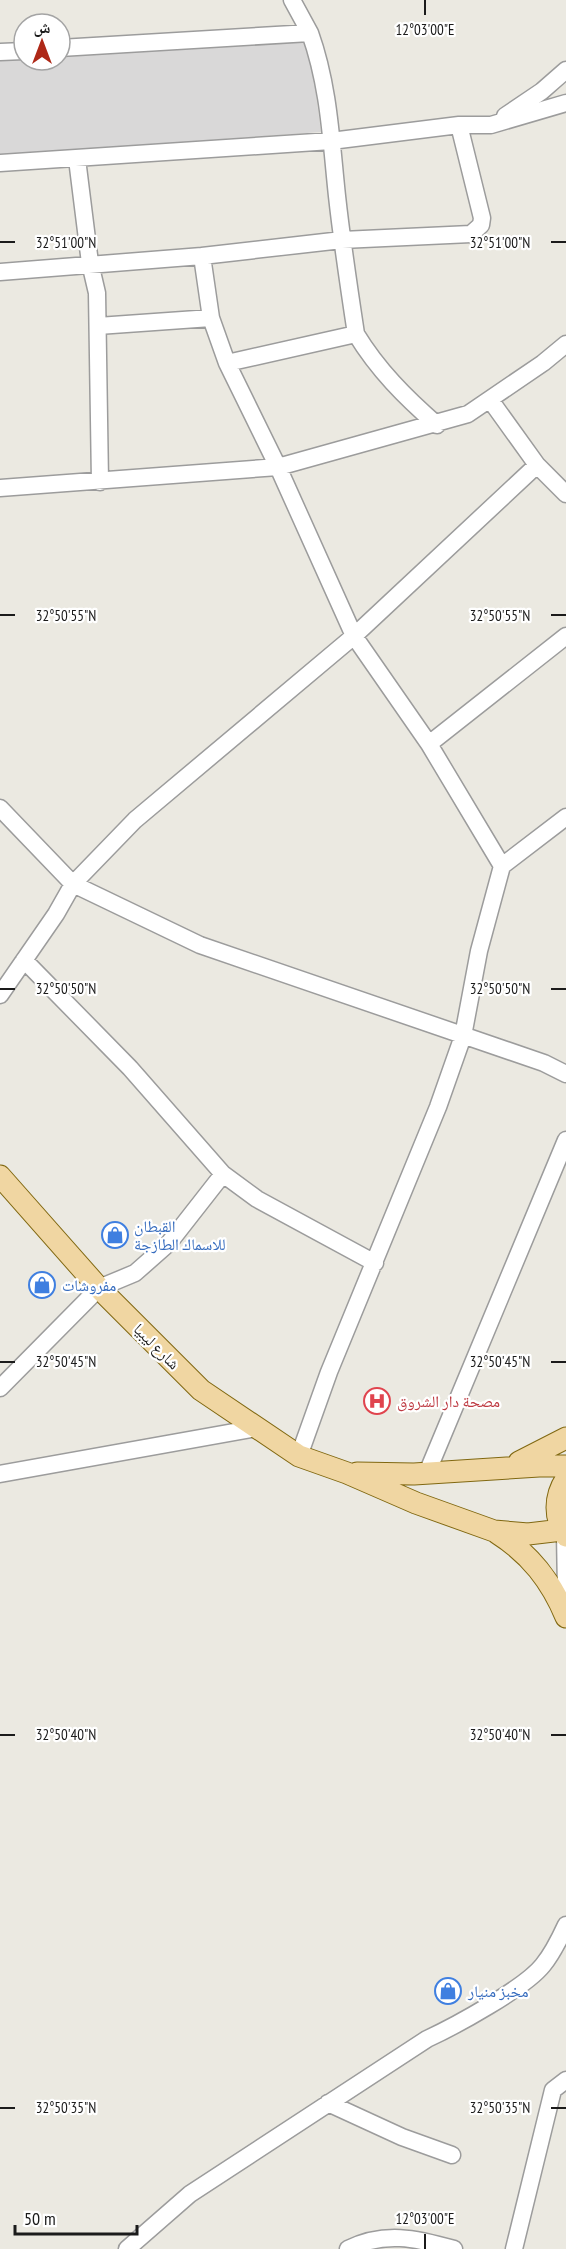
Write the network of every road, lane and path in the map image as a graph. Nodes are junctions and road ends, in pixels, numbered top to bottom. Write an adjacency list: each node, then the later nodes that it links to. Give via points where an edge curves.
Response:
1 (292, 0): 2 (street)
2 (310, 33): 3 (street); 8 (street, via 321,63)
3 (72, 47)
4 (566, 70): 6 (street, via 542,91)
5 (566, 103): 6 (street)
6 (491, 124): 7 (street)
7 (459, 125): 8 (street); 11 (street, via 481,225 471,234)
8 (331, 141): 9 (street); 11 (street)
9 (77, 159): 10 (street); 13 (street)
10 (0, 163)
11 (342, 240): 12 (street); 17 (street)
12 (202, 256): 13 (street); 15 (street)
13 (90, 263): 14 (street); 16 (street, via 97,293)
14 (0, 272)
15 (211, 318): 16 (street); 19 (street)
16 (98, 326): 24 (street)
17 (356, 334): 19 (street); 21 (street, via 398,391)
18 (566, 344): 20 (street)
19 (226, 363): 23 (street)
20 (491, 400): 21 (street, via 468,414); 22 (street)
21 (437, 425): 23 (street)
22 (537, 465): 26 (street); 27 (street)
23 (278, 467): 24 (street); 27 (street)
24 (100, 482): 25 (street)
25 (0, 488)
26 (566, 494)
27 (354, 636): 29 (street); 33 (street, via 135,820)
28 (566, 636): 29 (street)
29 (429, 744): 32 (street)
30 (0, 808): 33 (street)
31 (566, 817): 32 (street)
32 (502, 866): 36 (street, via 479,951)
33 (73, 884): 34 (street); 36 (street, via 200,945)
34 (24, 960): 35 (street); 41 (street, via 130,1068)
35 (0, 994)
36 (463, 1036): 37 (street); 43 (street)
37 (544, 1063): 38 (street); 39 (street)
38 (566, 1066)
39 (566, 1074)
40 (566, 1140): 52 (street)
41 (223, 1174): 43 (street, via 257,1199); 44 (street, via 169,1243 135,1274)
42 (0, 1176): 44 (main road, شارع ليبيا)
43 (375, 1263): 48 (street)
44 (99, 1288): 45 (street); 46 (main road, شارع ليبيا, via 201,1390)
45 (0, 1388)
46 (256, 1428): 48 (main road, شارع ليبيا); 53 (street)
47 (566, 1438): 50 (main road, via 532,1456)
48 (299, 1456): 51 (main road, شارع ليبيا)
49 (566, 1467): 50 (main road)
50 (491, 1469): 52 (main road)
51 (347, 1473): 52 (main road); 55 (main road, شارع ليبيا)
52 (427, 1473)
53 (0, 1474)
54 (566, 1479): 56 (main road, via 556,1511)
55 (494, 1531): 56 (main road); 58 (main road, via 532,1560 547,1578)
56 (564, 1533): 57 (street)
57 (566, 1590)
58 (566, 1617)
59 (566, 1925): 61 (street, via 543,1966 518,1986)
60 (566, 2080): 66 (street, via 553,2090)
61 (328, 2103): 62 (street, via 402,2137); 63 (street, via 190,2194)
62 (452, 2154)
63 (127, 2249)
64 (348, 2249): 65 (street, via 388,2236 419,2239)
65 (454, 2249)
66 (513, 2249)

